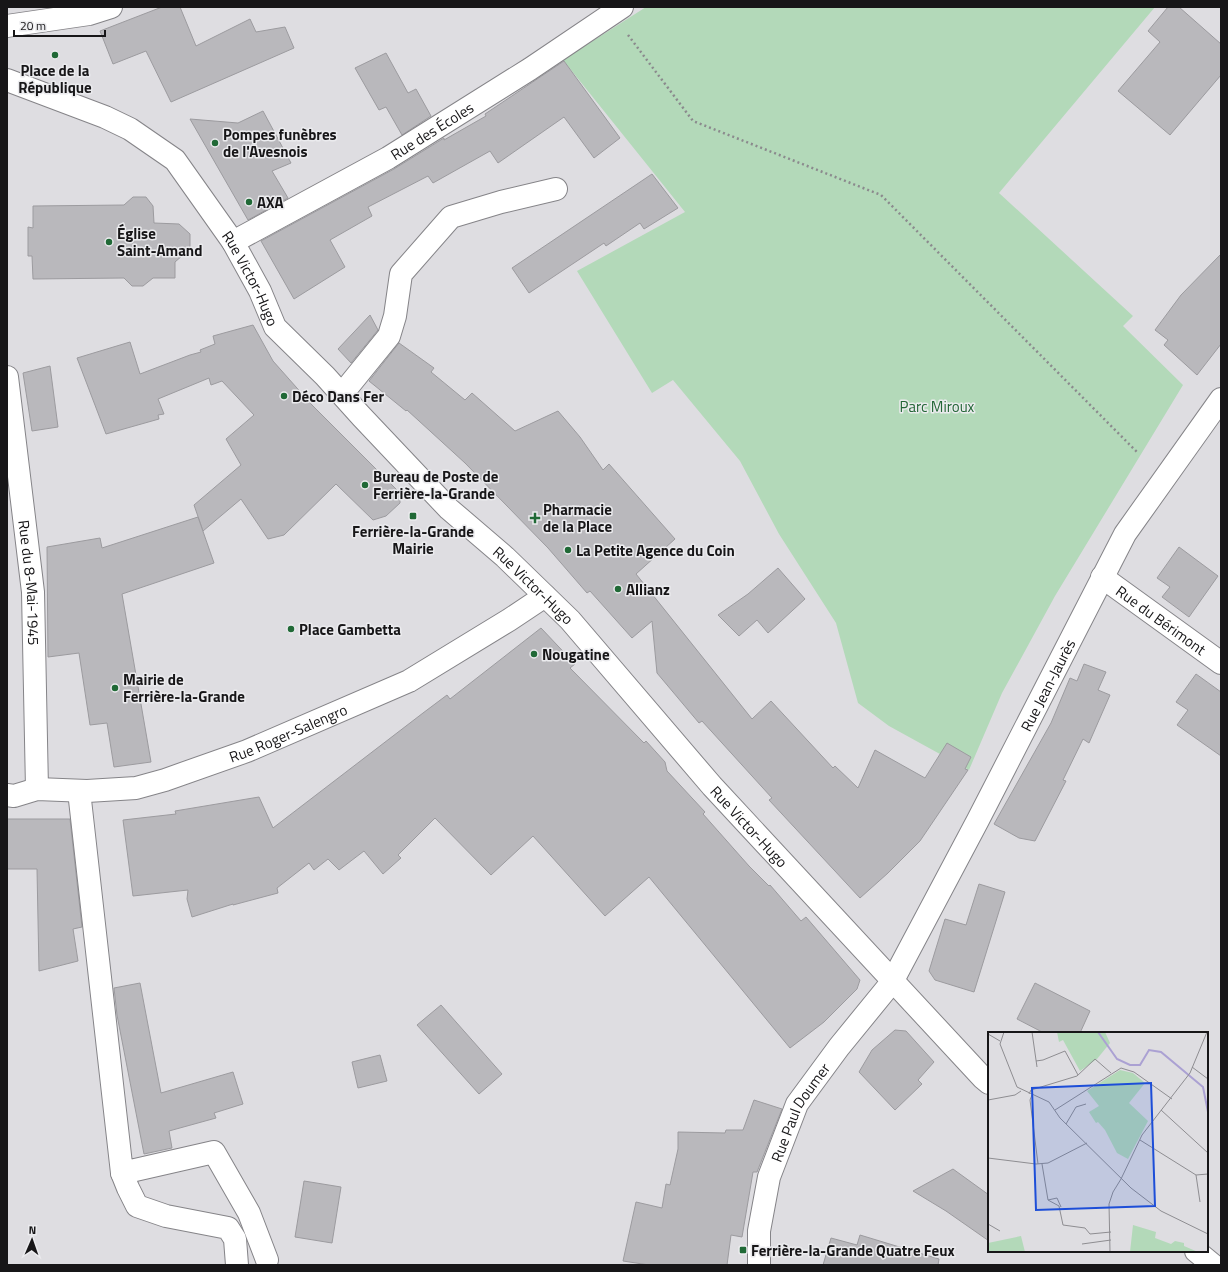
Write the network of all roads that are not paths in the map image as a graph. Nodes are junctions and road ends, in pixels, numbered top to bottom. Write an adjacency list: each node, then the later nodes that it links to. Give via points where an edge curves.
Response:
1 (111, 7): 3 (street, via 89,14)
2 (617, 10): 6 (street, Rue des Écoles, via 530,69 388,158)
3 (7, 26)
4 (7, 80): 6 (street, Rue Victor-Hugo, via 105,117 130,129 175,160)
5 (556, 189): 8 (street, via 451,217 401,274 395,316 389,336)
6 (233, 242): 8 (street, Rue Victor-Hugo, via 260,291 275,327)
7 (7, 377): 13 (street, Rue du 8-Mai-1945, via 34,592)
8 (342, 394): 11 (street, Rue Victor-Hugo, via 438,497)
9 (1221, 399): 10 (street, Rue Jean-Jaurès, via 1125,534)
10 (1102, 577): 12 (street, Rue du Bérimont); 16 (street, Rue Jean-Jaurès)
11 (545, 596): 14 (street, Rue Roger-Salengro, via 409,681 268,743 136,788); 16 (street, Rue Victor-Hugo, via 570,620 712,786)
12 (1221, 663)
13 (37, 789): 14 (street, Rue Roger-Salengro); 15 (street, Rue Roger-Salengro, via 14,796)
14 (79, 791): 18 (street)
15 (7, 795)
16 (892, 982): 17 (street, Rue Victor-Hugo); 22 (street, Rue Paul Doumer, via 839,1047 798,1104 769,1177 759,1231)
17 (988, 1082)
18 (122, 1173): 20 (street, via 214,1152 249,1213); 21 (street, via 137,1206 166,1216 228,1228 235,1239)
19 (1197, 1252): 23 (street)
20 (267, 1260)
21 (238, 1265)
22 (760, 1265)
23 (1213, 1265)

